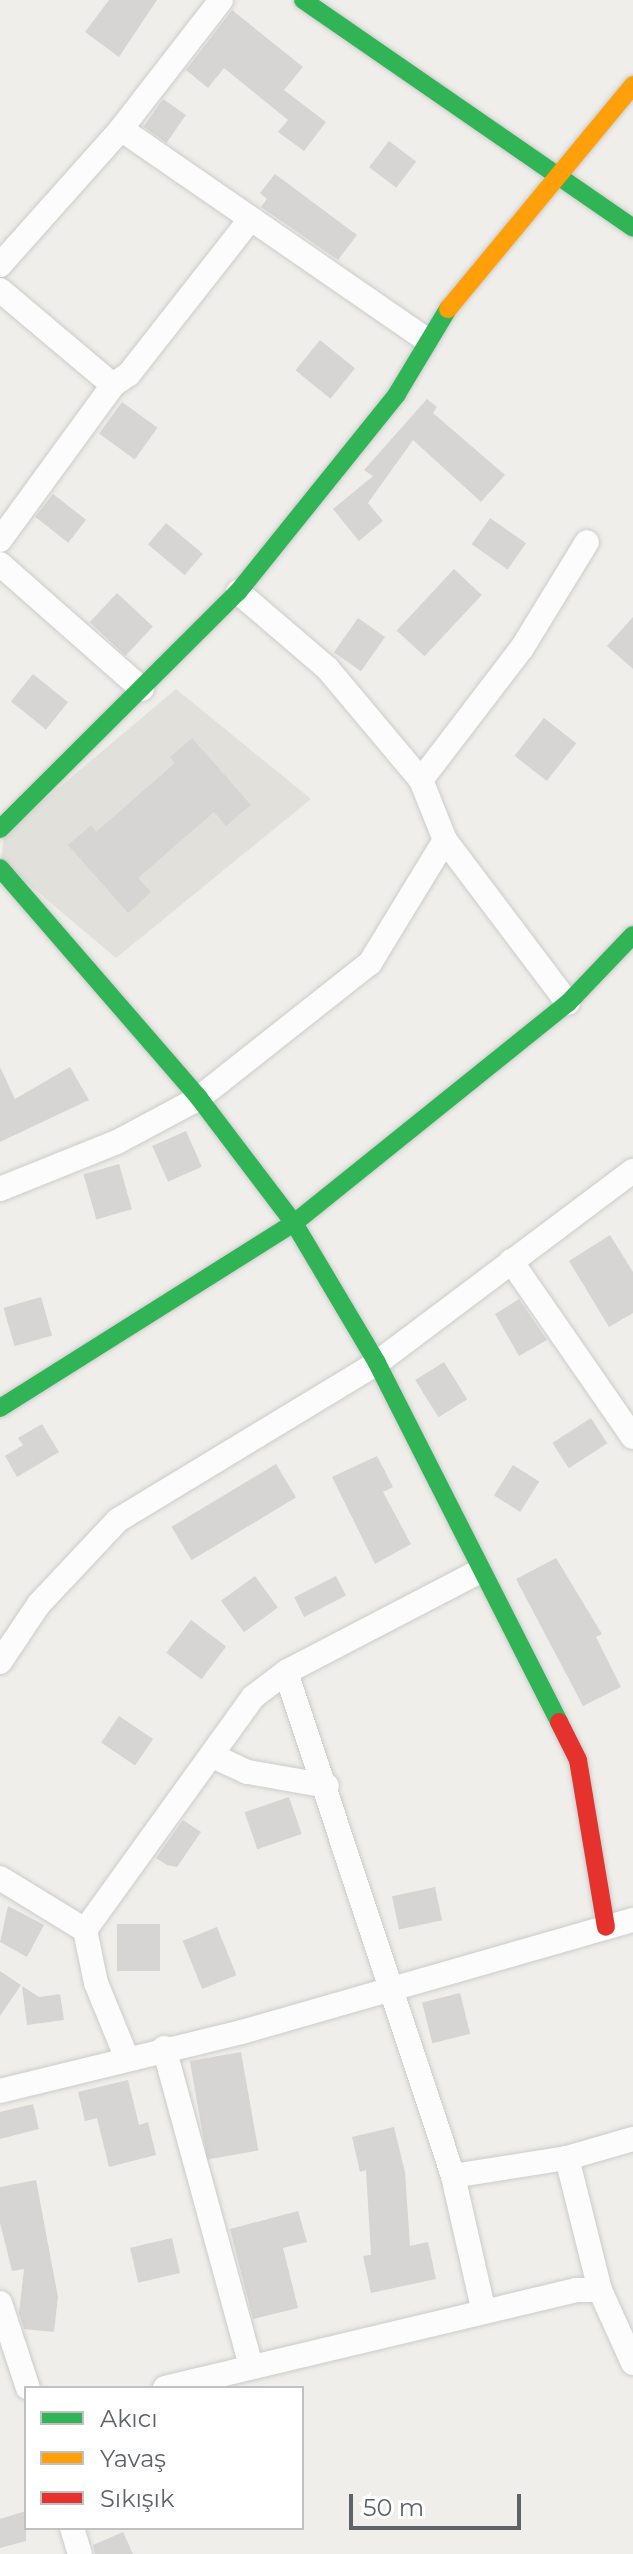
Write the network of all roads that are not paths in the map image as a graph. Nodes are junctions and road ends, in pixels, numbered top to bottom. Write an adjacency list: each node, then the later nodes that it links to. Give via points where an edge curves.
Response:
1 (221, 0): 4 (street)
2 (303, 0): 5 (street)
3 (633, 85): 5 (street)
4 (121, 129): 6 (street); 8 (street)
5 (557, 170): 7 (street); 10 (street)
6 (248, 222): 10 (street); 11 (street, via 129,374)
7 (633, 228)
8 (0, 265)
9 (0, 290): 11 (street)
10 (425, 339): 15 (street, via 425,352 397,394)
11 (113, 385): 12 (street)
12 (0, 540)
13 (587, 542): 17 (street, via 522,648)
14 (0, 564): 16 (street)
15 (238, 592): 16 (street); 17 (street, via 327,668)
16 (142, 689): 18 (street)
17 (421, 780): 19 (street)
18 (0, 829)
19 (445, 840): 22 (street); 23 (street, via 370,963)
20 (0, 868): 23 (street)
21 (633, 935): 22 (street)
22 (568, 1003): 26 (street)
23 (199, 1098): 25 (street, via 117,1142); 26 (street)
24 (633, 1171): 27 (street)
25 (0, 1189)
26 (294, 1223): 28 (street); 29 (street)
27 (511, 1261): 28 (street); 30 (street)
28 (377, 1363): 31 (street); 32 (street, via 118,1520 39,1604)
29 (0, 1408)
30 (633, 1437)
31 (478, 1572): 33 (street); 38 (street, via 578,1760)
32 (0, 1662)
33 (286, 1672): 34 (street, via 253,1697); 35 (street)
34 (213, 1756): 35 (street, via 248,1772); 39 (street, via 199,1767)
35 (327, 1786): 40 (street)
36 (0, 1878): 39 (street)
37 (633, 1920): 38 (street)
38 (606, 1927): 40 (street)
39 (85, 1930): 42 (street, via 96,1983)
40 (394, 1988): 41 (street); 46 (street)
41 (164, 2048): 42 (street); 52 (street)
42 (126, 2056): 43 (street)
43 (0, 2091)
44 (633, 2139): 45 (street)
45 (567, 2158): 46 (street); 47 (street)
46 (453, 2176): 49 (street)
47 (600, 2290): 49 (street); 51 (street)
48 (0, 2303): 50 (street)
49 (484, 2312): 52 (street)
50 (8, 2355): 53 (street)
51 (633, 2363)
52 (251, 2367): 54 (street)
53 (27, 2386)
54 (173, 2386)
55 (73, 2530): 56 (street)
56 (80, 2554)

